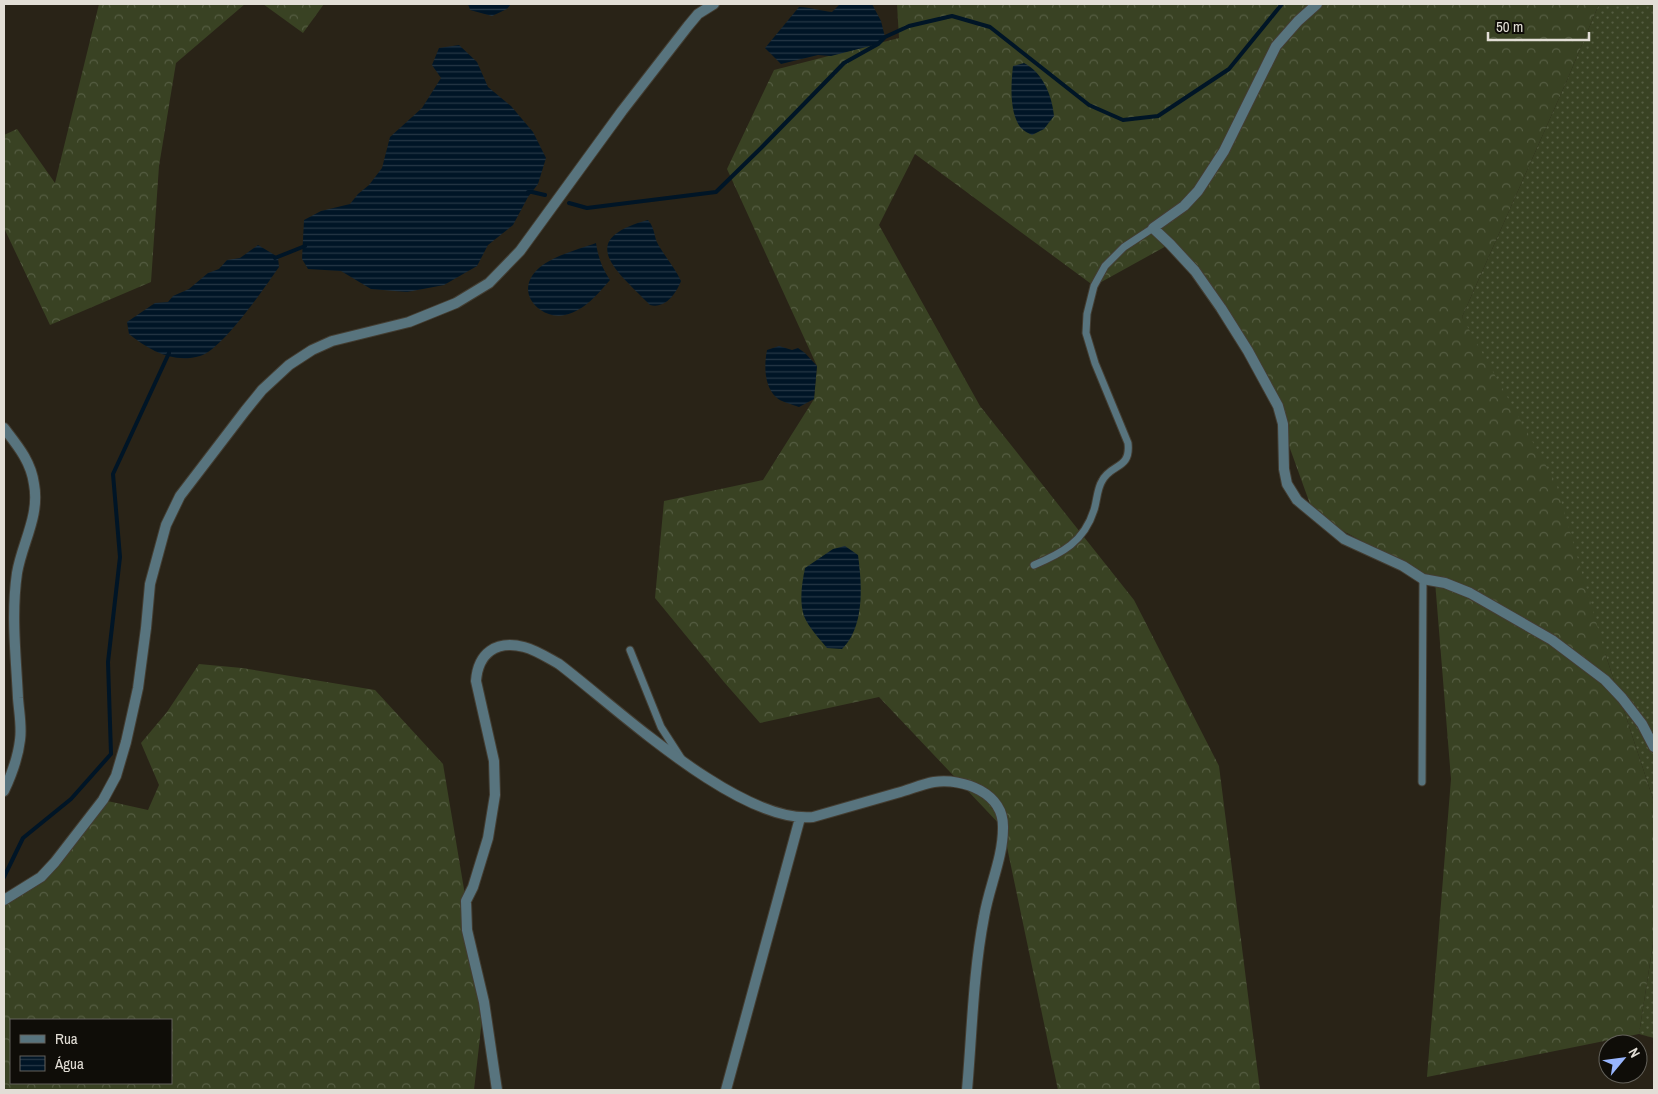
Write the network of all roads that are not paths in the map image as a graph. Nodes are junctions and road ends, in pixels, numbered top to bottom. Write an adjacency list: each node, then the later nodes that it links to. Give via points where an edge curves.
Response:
1 (714, 4): 13 (street, via 698,14 688,26 520,251 489,283 456,303 409,322 332,341 312,350 289,364 245,411 180,496 166,525 150,584 138,688 116,776 103,800 56,862 41,877)
2 (1318, 4): 3 (street, via 1298,20 1276,46 1224,152 1198,191 1184,206)
3 (1153, 228): 5 (lane, via 1124,247 1105,266 1094,286 1087,314 1086,333 1092,355 1128,443 1127,458 1102,480 1092,518 1076,541 1063,552); 6 (street, via 1195,271 1248,351 1274,399 1283,424 1287,484 1297,500 1344,539 1403,566)
4 (4, 428): 11 (street, via 29,463 36,499 15,587 14,636 20,740)
5 (1034, 565)
6 (1423, 579): 8 (street, via 1470,593 1552,640 1605,680 1642,724); 10 (lane)
7 (630, 650): 9 (lane, via 661,728)
8 (1654, 747)
9 (682, 760): 12 (street, via 738,796); 14 (street, via 544,655 524,647 505,645 491,649 479,663 476,681 494,761 495,795 488,838 466,901 467,930 484,1002)
10 (1422, 782)
11 (4, 791)
12 (800, 818): 15 (street); 16 (street, via 933,782 976,788 990,796 998,806 1003,828 979,945)
13 (4, 900)
14 (497, 1090)
15 (726, 1090)
16 (967, 1090)

